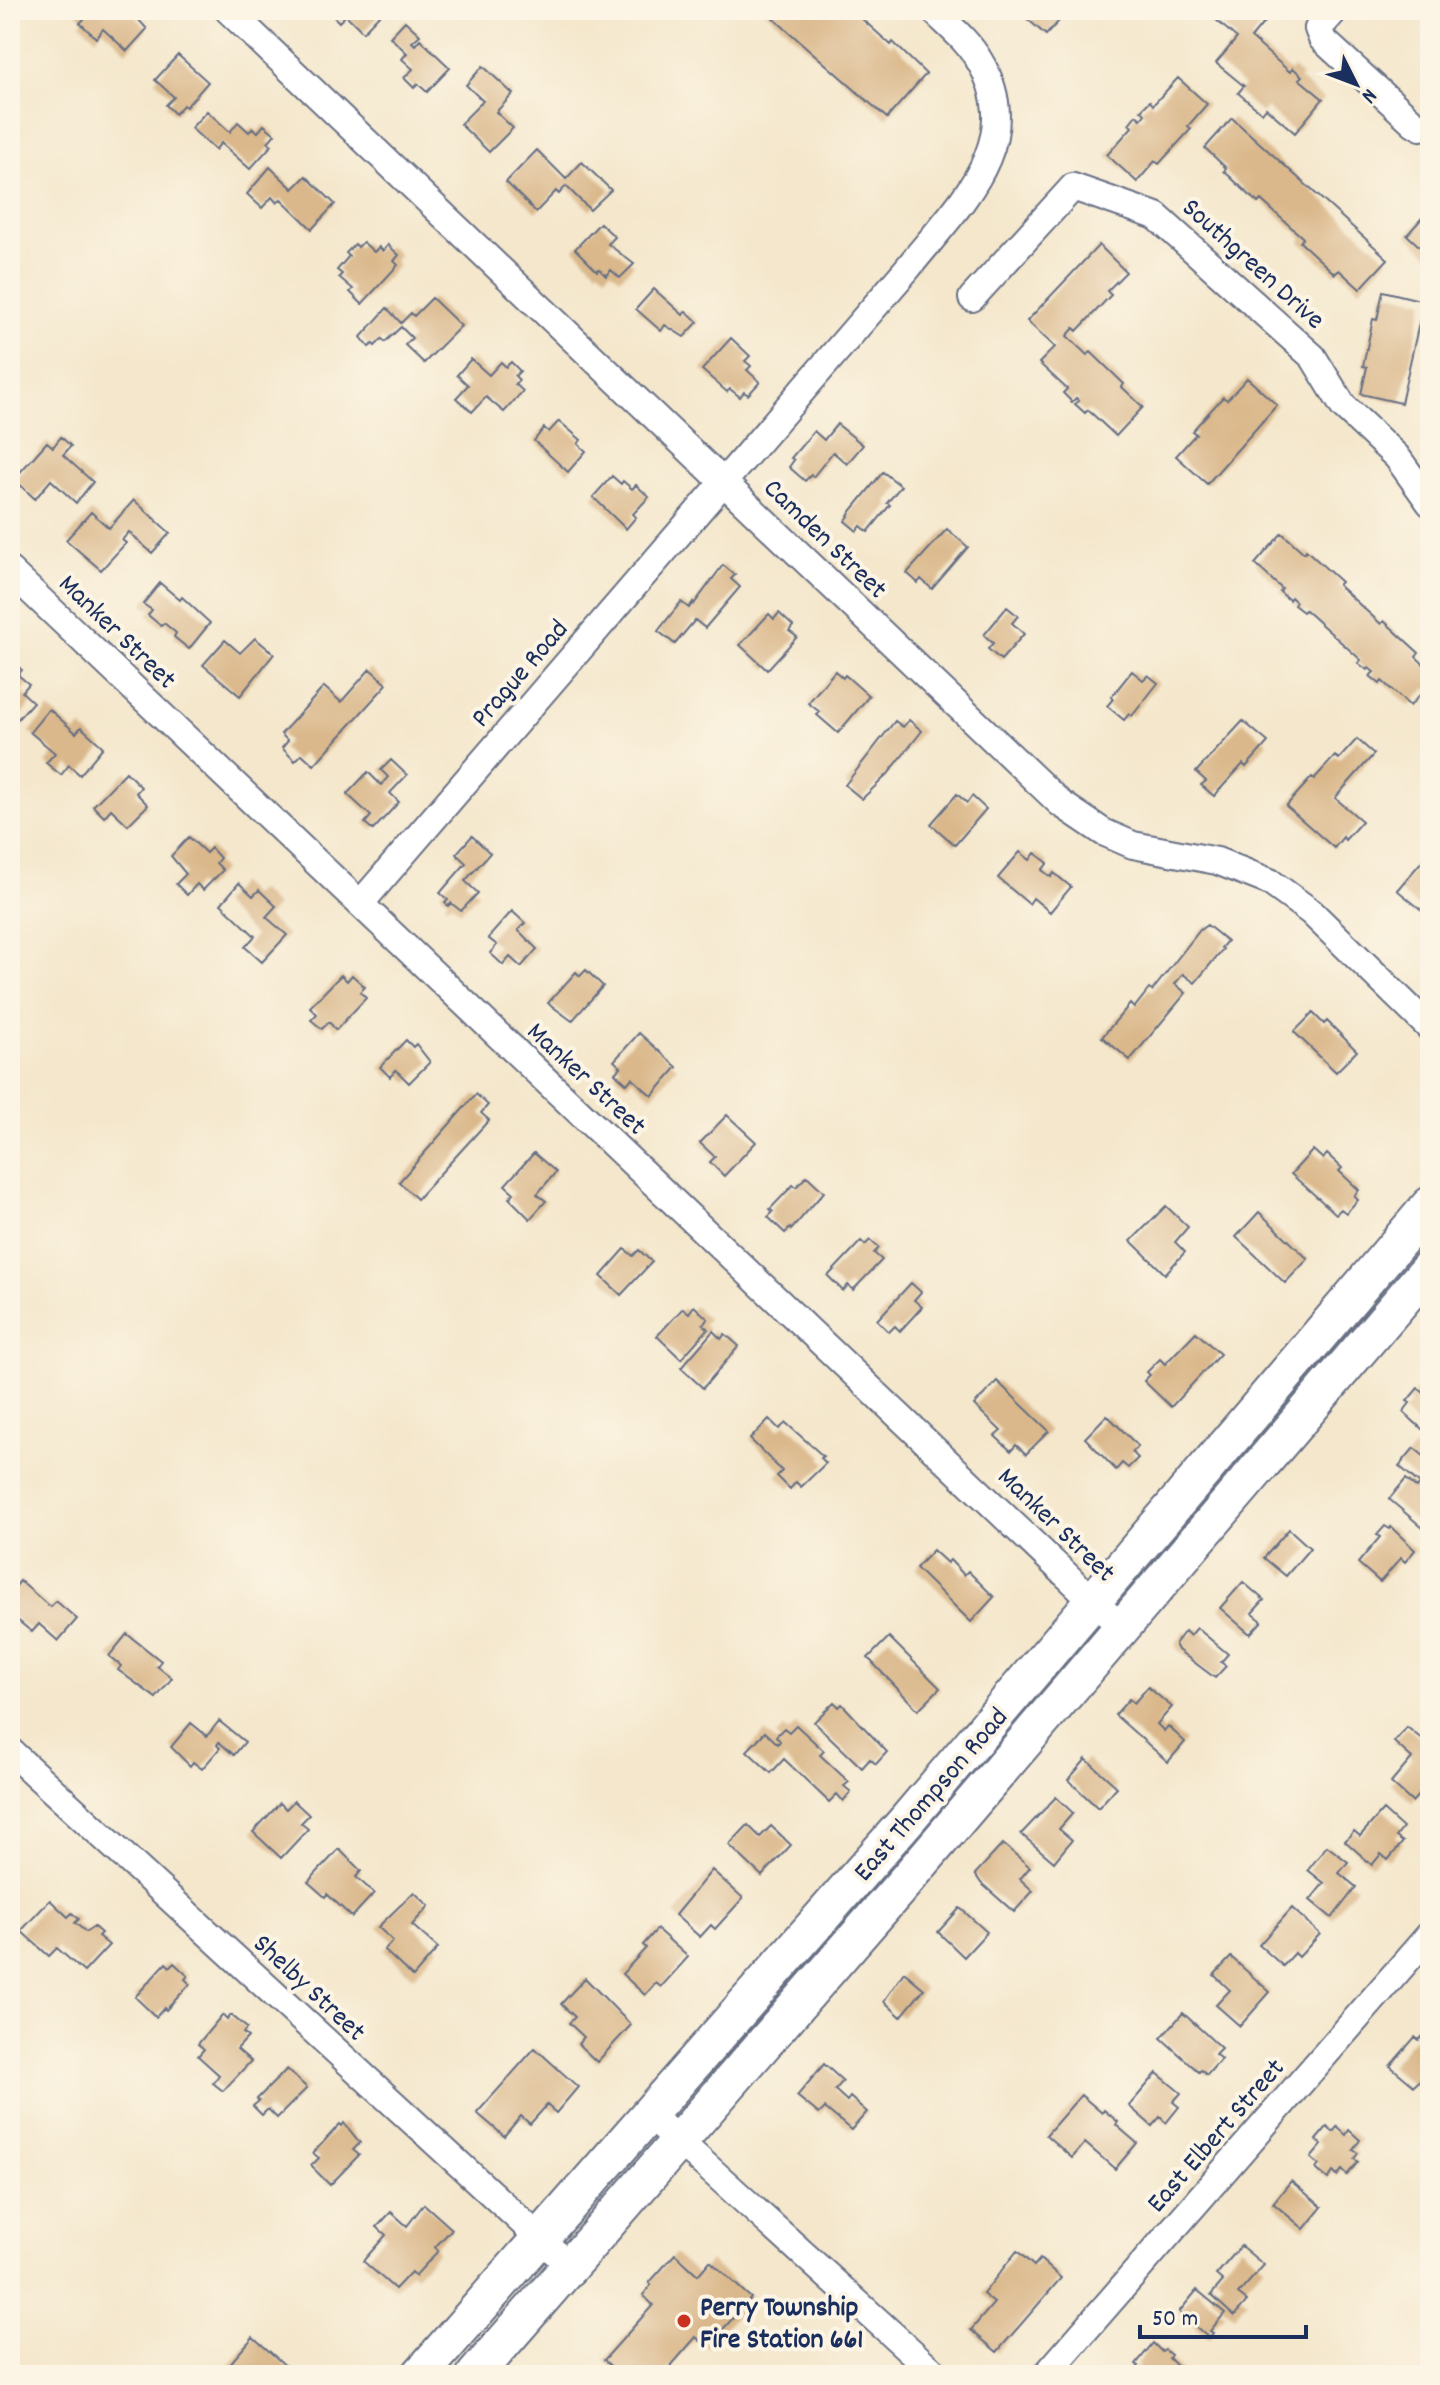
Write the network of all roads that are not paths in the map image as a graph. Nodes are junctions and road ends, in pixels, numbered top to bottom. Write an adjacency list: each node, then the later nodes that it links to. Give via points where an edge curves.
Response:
1 (228, 10): 6 (street, Camden Street)
2 (933, 10): 6 (street, Prague Road, via 966,43 987,77 994,107 989,157 975,185)
3 (1335, 10): 4 (street, via 1318,29 1322,39 1414,123 1421,127)
4 (1430, 122)
5 (972, 298): 7 (street, Southgreen Drive, via 1073,187 1156,216 1313,357 1343,406 1397,457)
6 (724, 483): 9 (street, Prague Road); 10 (street, Camden Street, via 1066,808 1133,845 1217,861 1270,882 1311,912)
7 (1430, 503)
8 (10, 571): 9 (street, Manker Street)
9 (360, 904): 13 (street, Manker Street)
10 (1430, 1028)
11 (1430, 1205): 13 (main road, East Thompson Road)
12 (1430, 1267): 14 (main road, East Thompson Road)
13 (1094, 1601): 14 (street, Manker Street); 17 (main road, East Thompson Road)
14 (1122, 1628): 18 (main road, East Thompson Road)
15 (10, 1751): 19 (street, Shelby Street)
16 (1430, 1934): 24 (street, East Elbert Street)
17 (649, 2114): 18 (street); 19 (main road, East Thompson Road)
18 (678, 2142): 20 (main road, East Thompson Road); 23 (street)
19 (538, 2239): 20 (street, Shelby Street); 21 (main road, East Thompson Road)
20 (571, 2267): 22 (main road, East Thompson Road)
21 (420, 2375)
22 (475, 2375)
23 (937, 2375)
24 (1046, 2375)

